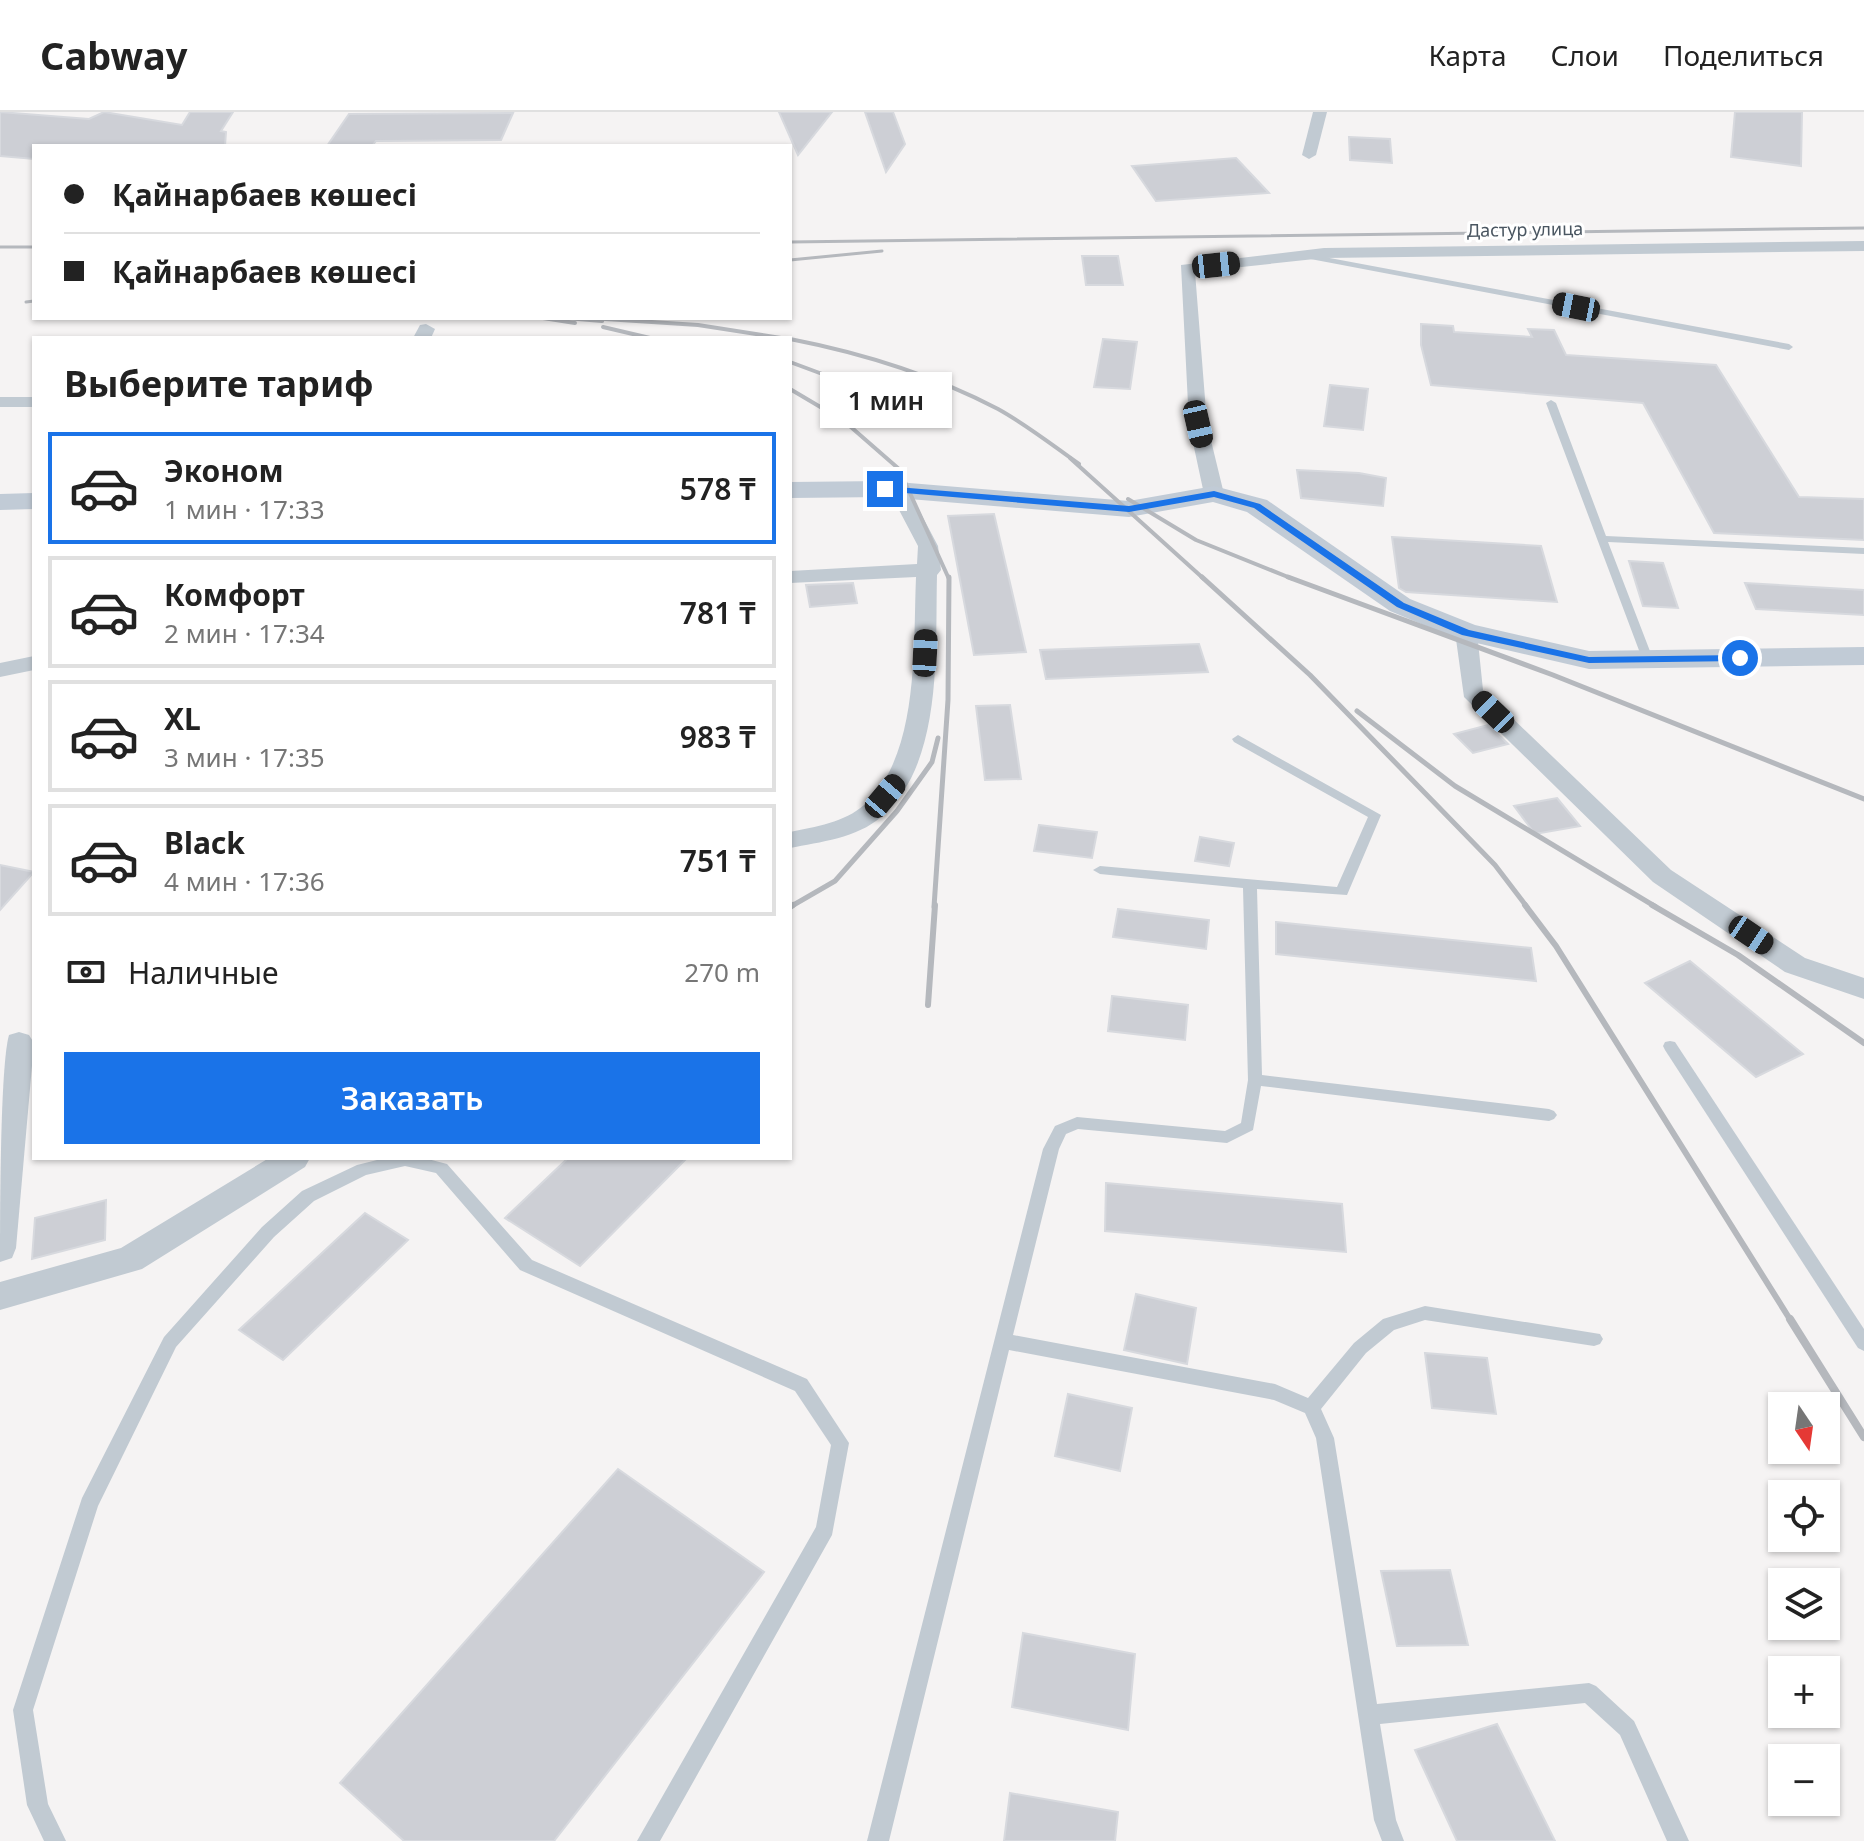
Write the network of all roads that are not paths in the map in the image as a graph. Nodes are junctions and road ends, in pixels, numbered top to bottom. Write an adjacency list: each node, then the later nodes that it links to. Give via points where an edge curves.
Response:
1 (1320, 112): 2 (street)
2 (1309, 155)
3 (1864, 246): 4 (street, Дастур улица)
4 (1303, 255): 5 (lane); 11 (street, Дастур улица, via 1187,268 1198,424)
5 (1789, 347)
6 (0, 402): 7 (street)
7 (32, 402)
8 (1551, 403): 14 (lane)
9 (792, 490): 10 (street)
10 (892, 490): 11 (street, via 1129,509); 16 (street, via 928,546)
11 (1214, 494): 18 (street, via 1257,506 1400,605)
12 (32, 501): 13 (street)
13 (0, 502)
14 (1602, 539): 15 (lane); 20 (lane)
15 (1864, 551)
16 (930, 570): 17 (street); 24 (street, via 921,708 899,780 872,812 835,831)
17 (792, 577)
18 (1466, 632): 20 (street, via 1589,660); 27 (street, via 1472,692 1662,876 1795,965)
19 (1864, 656): 20 (street)
20 (1647, 659)
21 (32, 663): 22 (street)
22 (0, 670)
23 (1238, 739): 26 (lane, via 1375,815 1342,892)
24 (792, 840)
25 (1100, 870): 26 (lane)
26 (1250, 885): 30 (lane)
27 (1864, 989)
28 (18, 1043): 33 (street)
29 (1670, 1046): 37 (lane)
30 (1255, 1080): 31 (lane); 36 (lane, via 1248,1126 1227,1137 1077,1123 1060,1130)
31 (1549, 1115)
32 (291, 1160): 34 (street, via 130,1259)
33 (0, 1248)
34 (0, 1296)
35 (1594, 1339): 38 (lane, via 1425,1313 1389,1324)
36 (1003, 1341): 38 (lane, via 1275,1392); 42 (lane)
37 (1864, 1343)
38 (1311, 1407): 39 (lane, via 1325,1438)
39 (1369, 1715): 43 (lane); 44 (lane, via 1589,1693 1627,1728)
40 (55, 1841): 41 (lane, via 38,1805 23,1710 89,1504 170,1342 268,1232 308,1196 363,1169 405,1160 441,1168 526,1265 801,1385 840,1443 825,1529)
41 (648, 1841)
42 (878, 1841)
43 (1393, 1841)
44 (1678, 1841)

